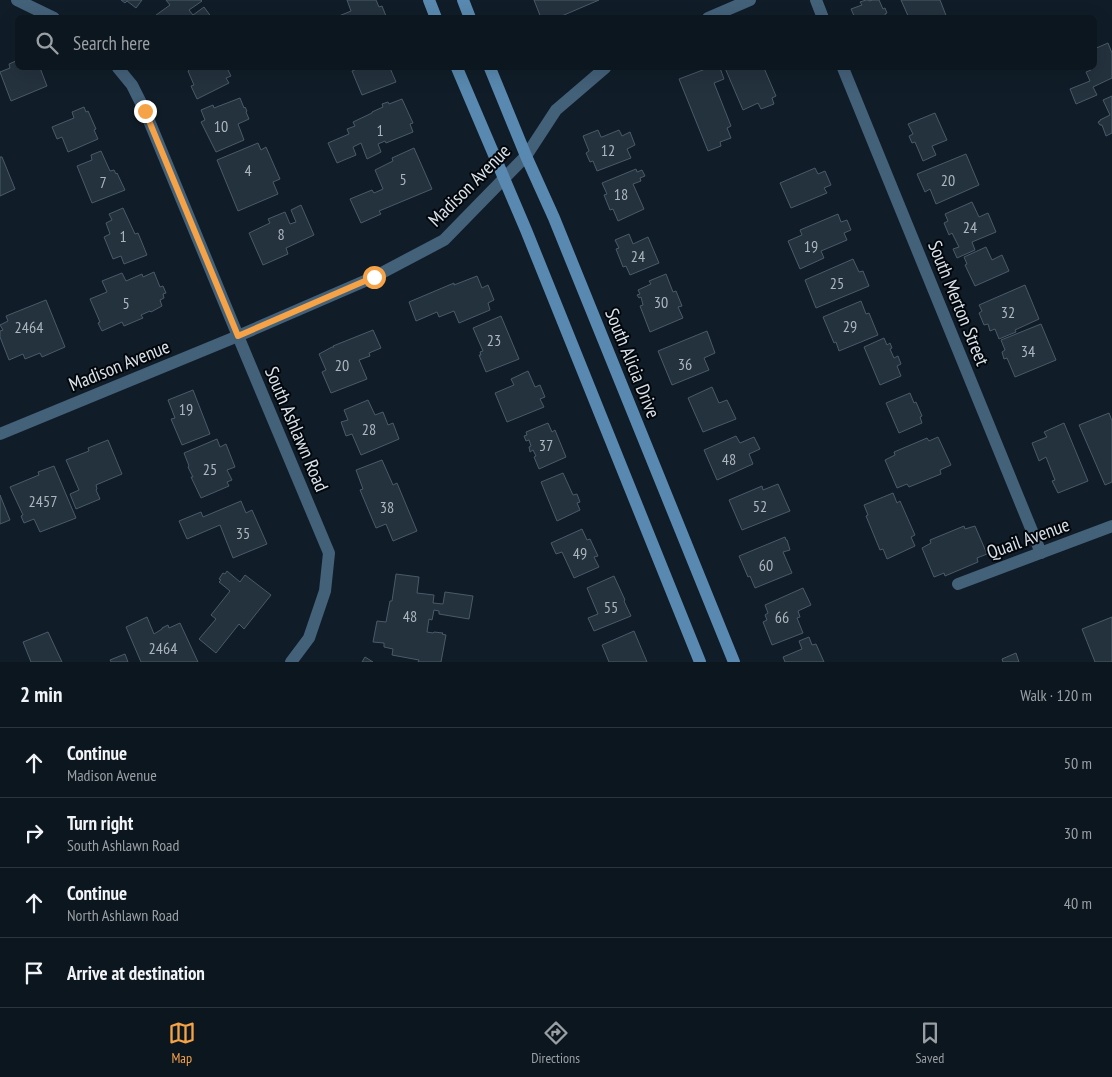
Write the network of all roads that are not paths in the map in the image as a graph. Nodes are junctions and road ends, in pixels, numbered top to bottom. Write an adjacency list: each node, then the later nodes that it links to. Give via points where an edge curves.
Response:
1 (17, 0): 6 (street)
2 (429, 0): 7 (main road)
3 (462, 0): 8 (main road)
4 (750, 0): 9 (street)
5 (816, 0): 10 (street)
6 (48, 15)
7 (435, 15)
8 (469, 15)
9 (715, 15)
10 (822, 15)
11 (120, 70): 18 (street, South Ashlawn Road, via 132,85 145,111)
12 (457, 70): 17 (main road)
13 (602, 70): 16 (street, Madison Avenue, via 556,110)
14 (844, 70): 21 (street, South Merton Street)
15 (492, 73): 16 (main road, South Alicia Drive)
16 (526, 156): 17 (street, Madison Avenue); 25 (main road, South Alicia Drive)
17 (504, 179): 18 (street, Madison Avenue, via 444,240 374,277); 24 (main road)
18 (238, 336): 19 (street, Madison Avenue); 23 (street, South Ashlawn Road, via 329,552 325,591 309,638)
19 (0, 434)
20 (1112, 526): 21 (street, Quail Avenue)
21 (1041, 553): 22 (street, Quail Avenue)
22 (958, 584)
23 (291, 662)
24 (700, 662)
25 (734, 662)

